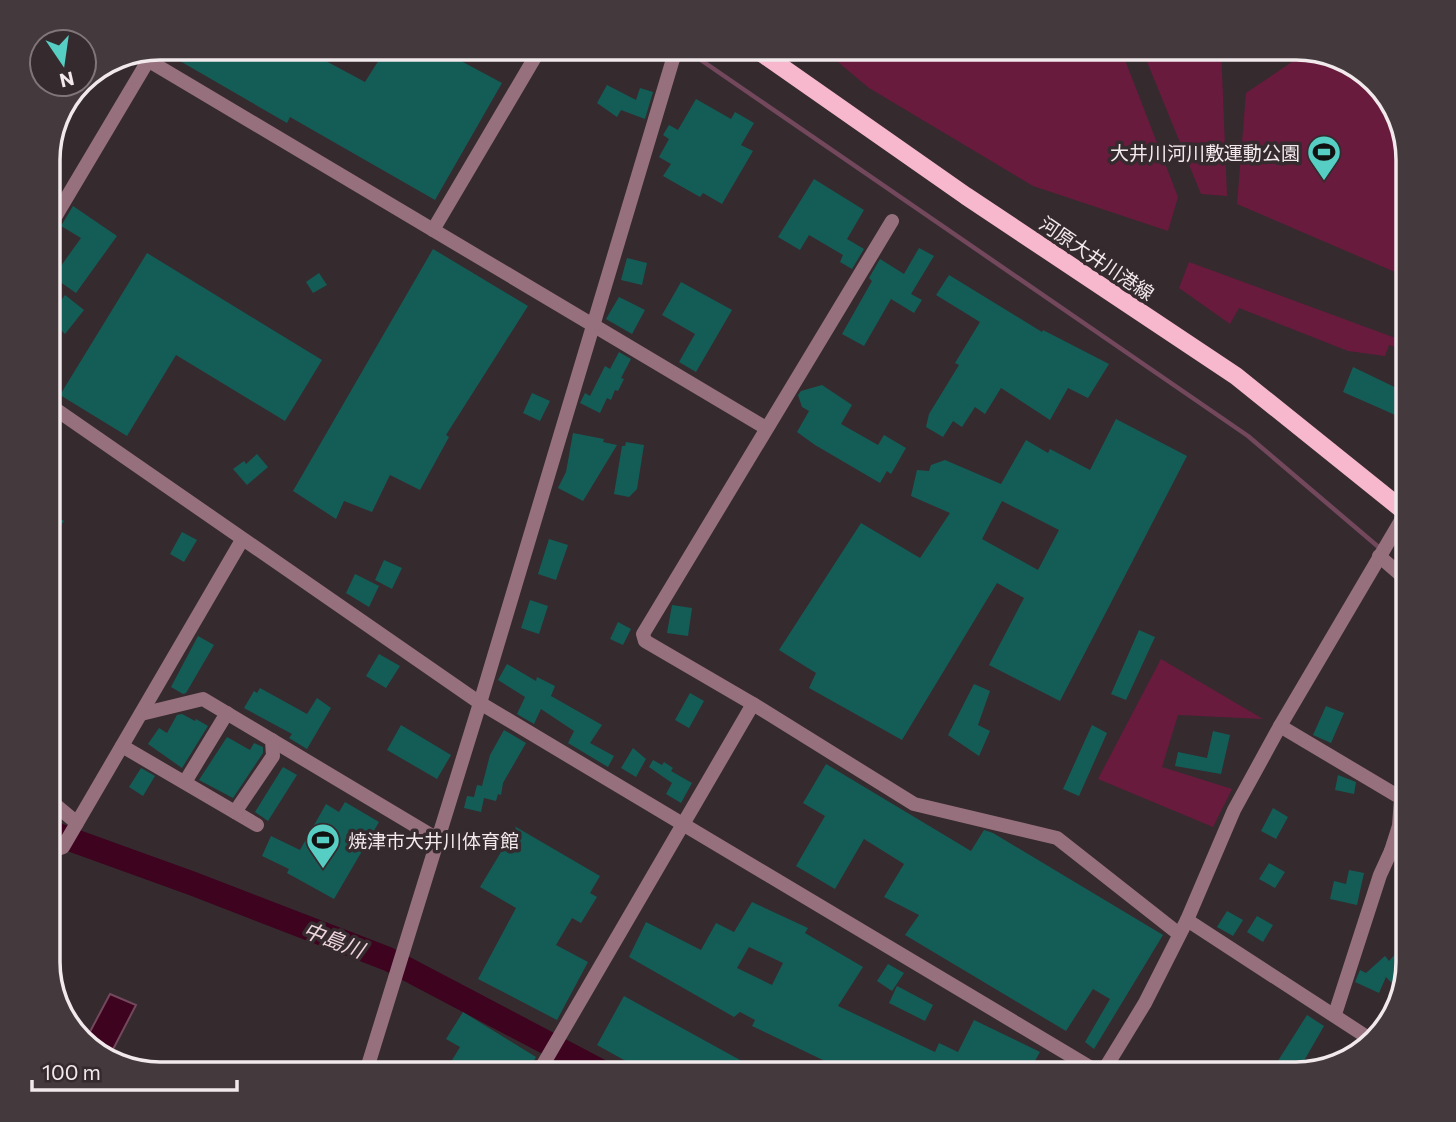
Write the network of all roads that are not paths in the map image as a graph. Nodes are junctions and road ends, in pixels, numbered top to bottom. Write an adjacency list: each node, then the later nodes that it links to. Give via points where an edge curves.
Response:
1 (156, 60): 8 (street)
2 (533, 60): 8 (street)
3 (674, 60): 9 (street)
4 (772, 60): 12 (main road, 河原大井川港線, via 1236,376)
5 (144, 61): 6 (street)
6 (60, 208)
7 (892, 221): 11 (street)
8 (433, 230): 9 (street)
9 (594, 327): 11 (street); 17 (street)
10 (60, 413): 14 (street)
11 (766, 428): 18 (street, via 643,634 645,641)
12 (1396, 505)
13 (1396, 530): 15 (street)
14 (242, 540): 17 (street); 20 (street)
15 (1382, 551): 16 (street); 21 (street)
16 (1396, 567)
17 (480, 703): 30 (street); 32 (street)
18 (753, 704): 30 (street); 37 (street, via 914,804 1056,838)
19 (227, 713): 20 (street, via 204,699); 22 (street); 24 (street)
20 (141, 714): 23 (street)
21 (1280, 726): 25 (street); 36 (street, via 1234,810)
22 (272, 740): 27 (street, via 274,756); 32 (street)
23 (122, 746): 24 (street); 28 (street)
24 (184, 782): 27 (street)
25 (1396, 795)
26 (60, 809): 28 (street)
27 (235, 812): 29 (street)
28 (77, 824): 33 (street)
29 (257, 825)
30 (682, 825): 41 (street); 42 (street)
31 (1396, 835): 34 (street)
32 (439, 840): 40 (street)
33 (60, 848)
34 (1391, 851): 35 (street); 38 (street)
35 (1396, 852)
36 (1187, 920): 37 (street); 38 (street)
37 (1180, 934): 43 (street)
38 (1335, 1014): 39 (street)
39 (1365, 1035)
40 (369, 1062)
41 (544, 1062)
42 (1082, 1062)
43 (1109, 1062)

